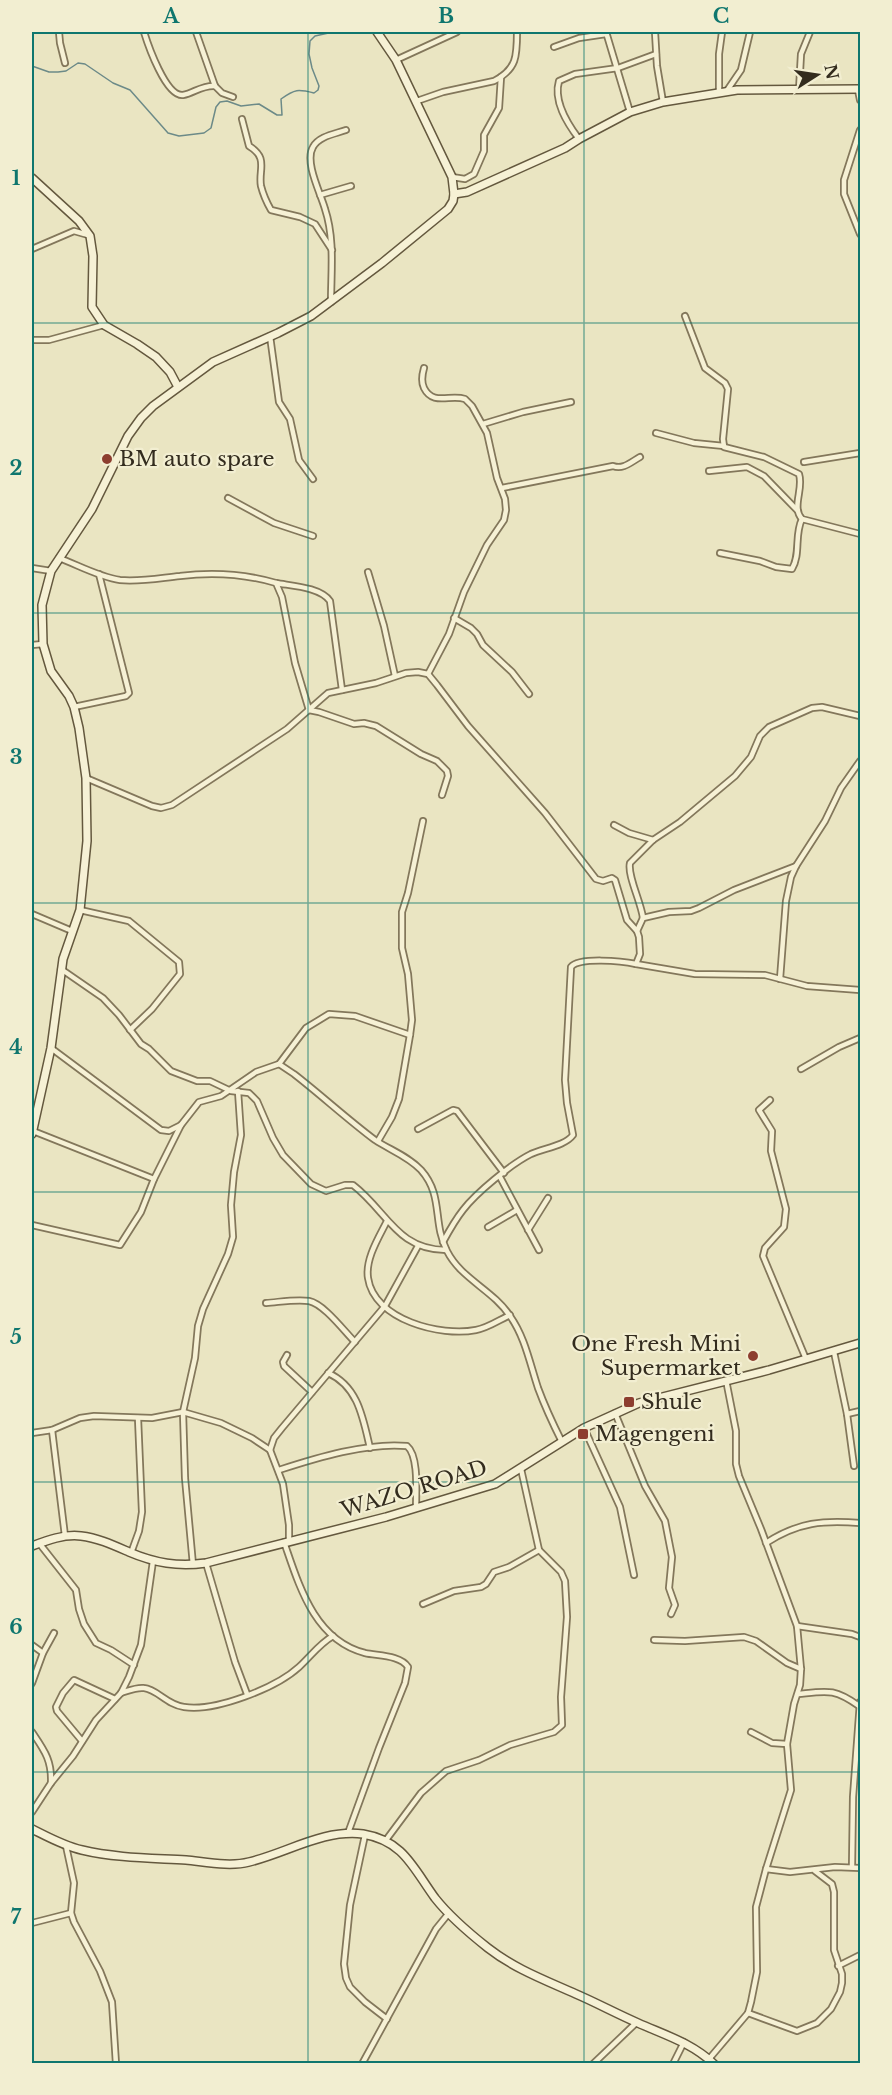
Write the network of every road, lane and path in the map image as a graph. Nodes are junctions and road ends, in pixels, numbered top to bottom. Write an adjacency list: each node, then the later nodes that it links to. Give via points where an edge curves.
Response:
1 (59, 32): 15 (street)
2 (144, 32): 18 (street, via 160,73 174,92 185,95)
3 (196, 32): 18 (street)
4 (377, 32): 14 (street)
5 (457, 32): 14 (street)
6 (517, 32): 17 (street, via 514,65)
7 (655, 32): 13 (street)
8 (722, 32): 21 (street, via 719,54)
9 (750, 32): 21 (street, via 741,70)
10 (810, 32): 20 (street, via 801,54)
11 (606, 33): 12 (street); 16 (street)
12 (554, 47)
13 (656, 54): 16 (street); 25 (street)
14 (396, 60): 24 (street)
15 (65, 63)
16 (618, 68): 26 (street); 30 (street, via 575,74 558,82 562,112)
17 (501, 77): 24 (street); 31 (street, via 500,104 484,135 484,151 474,174 465,179)
18 (215, 86): 22 (street)
19 (859, 89): 20 (street); 23 (street)
20 (800, 90): 21 (street)
21 (723, 93): 25 (street)
22 (233, 97)
23 (861, 100)
24 (417, 101): 31 (street)
25 (663, 102): 26 (street)
26 (630, 112): 30 (street)
27 (242, 119): 39 (street, via 249,146 256,150 262,164 261,186 271,210 315,224)
28 (346, 130): 35 (street, via 323,138 312,150 312,169)
29 (861, 130): 36 (street, via 844,180 844,194)
30 (579, 139): 34 (street, via 513,172)
31 (452, 177): 34 (street)
32 (32, 178): 37 (street, via 80,221)
33 (351, 186): 35 (street)
34 (454, 194): 40 (street, via 452,204 441,215)
35 (320, 195): 39 (street, via 330,226)
36 (861, 234)
37 (90, 236): 38 (street, via 74,231); 42 (street, via 92,307)
38 (32, 249)
39 (332, 250): 40 (street)
40 (330, 303): 43 (street)
41 (685, 316): 50 (street, via 705,368 728,389)
42 (104, 325): 44 (street, via 49,340); 46 (street, via 156,357)
43 (270, 336): 46 (street, via 213,362); 55 (street, via 279,402 290,418 298,460)
44 (32, 340)
45 (424, 368): 48 (street, via 422,384 428,395 465,399)
46 (178, 387): 63 (street, via 153,406 128,436 92,509)
47 (571, 402): 48 (street)
48 (483, 424): 56 (street)
49 (656, 433): 50 (street)
50 (723, 446): 58 (street, via 764,457 800,474)
51 (861, 453): 53 (street)
52 (640, 457): 56 (street, via 618,468)
53 (804, 462)
54 (710, 471): 58 (street, via 747,467 766,478)
55 (313, 479)
56 (502, 488): 69 (street, via 504,520 487,545)
57 (228, 498): 61 (street, via 274,522)
58 (797, 510): 59 (street)
59 (801, 519): 60 (street); 62 (street, via 792,569)
60 (861, 534)
61 (313, 536)
62 (720, 553)
63 (59, 558): 65 (street); 67 (street)
64 (32, 568): 65 (street)
65 (51, 571): 70 (street, via 42,605)
66 (368, 573): 73 (street)
67 (99, 574): 68 (street, via 132,580 212,574); 76 (street, via 129,693)
68 (276, 583): 74 (street, via 319,593 330,601); 77 (street)
69 (454, 618): 72 (street); 75 (street, via 477,634)
70 (43, 644): 71 (street); 76 (street, via 51,671)
71 (32, 645)
72 (428, 674): 73 (street); 89 (street, via 591,874 599,881 615,880 627,920)
73 (395, 676): 74 (street)
74 (342, 690): 77 (street, via 328,693)
75 (529, 694)
76 (74, 707): 80 (street)
77 (309, 710): 80 (street, via 287,729 172,805 152,806); 81 (street, via 354,724 376,726 438,761 448,776)
78 (861, 716): 84 (street, via 812,708 769,727 735,776)
79 (861, 761): 85 (street)
80 (86, 778): 86 (street, via 87,841)
81 (442, 795)
82 (423, 822): 96 (street, via 402,912)
83 (614, 825): 84 (street)
84 (652, 840): 88 (street, via 628,866)
85 (796, 866): 88 (street, via 691,911); 93 (street, via 786,901)
86 (80, 910): 90 (street); 95 (street, via 129,921 179,962 180,974)
87 (32, 914): 90 (street)
88 (643, 918): 89 (street)
89 (637, 931): 91 (street, via 640,946)
90 (72, 932): 92 (street)
91 (636, 964): 93 (street, via 695,974 765,975); 110 (street, via 585,962 571,967 565,1080 573,1135 531,1154)
92 (61, 969): 95 (street, via 103,998); 98 (street)
93 (780, 980): 94 (street)
94 (861, 990)
95 (130, 1030): 102 (street, via 171,1071)
96 (410, 1035): 99 (street, via 355,1016 329,1014 306,1028); 109 (street, via 399,1099)
97 (861, 1038): 100 (street)
98 (51, 1048): 106 (street, via 161,1130); 108 (street)
99 (279, 1064): 101 (street); 109 (street)
100 (801, 1069)
101 (244, 1081): 102 (street); 104 (street)
102 (231, 1091): 103 (street); 106 (street, via 199,1102)
103 (238, 1091): 104 (street); 134 (street, via 241,1135 231,1205 233,1237 198,1326)
104 (246, 1091): 114 (street, via 257,1101 273,1138 311,1184 326,1191 353,1185)
105 (770, 1100): 129 (street, via 759,1110 772,1131 771,1150 785,1202 786,1223 763,1256)
106 (181, 1125): 111 (street)
107 (418, 1129): 110 (street, via 458,1111)
108 (32, 1132): 111 (street)
109 (378, 1141): 118 (street, via 406,1157 428,1179 434,1191)
110 (502, 1175): 113 (street); 118 (street, via 463,1209)
111 (154, 1179): 115 (street, via 141,1212 120,1245)
112 (548, 1198): 117 (street)
113 (517, 1210): 116 (street); 117 (street)
114 (387, 1221): 119 (street); 123 (street, via 368,1266 372,1290)
115 (32, 1225)
116 (488, 1227)
117 (528, 1230): 121 (street)
118 (443, 1242): 120 (street)
119 (418, 1246): 120 (street); 123 (street)
120 (446, 1250): 124 (street, via 465,1275)
121 (539, 1250)
122 (266, 1303): 125 (street, via 314,1302)
123 (385, 1306): 124 (street, via 420,1326 459,1332 478,1330); 125 (street)
124 (510, 1315): 141 (street, via 526,1348 548,1416)
125 (355, 1342): 130 (street)
126 (861, 1343): 127 (street, WAZO ROAD)
127 (834, 1352): 129 (street, WAZO ROAD); 136 (street)
128 (287, 1355): 132 (street, via 284,1366)
129 (806, 1359): 131 (street, WAZO ROAD)
130 (328, 1373): 132 (street); 142 (street, via 344,1383 356,1400)
131 (726, 1380): 135 (street, WAZO ROAD); 151 (street, via 735,1423 736,1464)
132 (312, 1392): 143 (street, via 274,1438)
133 (861, 1411): 136 (street)
134 (183, 1412): 137 (street); 143 (street, via 221,1423); 157 (street)
135 (615, 1413): 138 (street, WAZO ROAD); 160 (street, via 645,1486 668,1529 672,1557 669,1588 675,1605)
136 (847, 1414): 144 (street)
137 (138, 1418): 139 (street, via 94,1416); 154 (street, via 142,1512)
138 (584, 1428): 141 (street, WAZO ROAD); 158 (street, via 620,1507)
139 (52, 1430): 140 (street); 149 (street)
140 (32, 1433)
141 (562, 1442): 145 (street, WAZO ROAD)
142 (370, 1448): 146 (street); 147 (street, via 410,1448 416,1475)
143 (270, 1450): 146 (street)
144 (854, 1466)
145 (521, 1469): 147 (street, WAZO ROAD, via 495,1484); 153 (street)
146 (279, 1470): 150 (street, via 287,1506)
147 (416, 1508): 150 (street, WAZO ROAD)
148 (861, 1523): 151 (street, via 830,1520 805,1524)
149 (65, 1536): 152 (street, WAZO ROAD); 154 (street, WAZO ROAD, via 90,1537)
150 (287, 1542): 156 (street, WAZO ROAD); 163 (street, via 300,1589 309,1607)
151 (766, 1543): 161 (street)
152 (35, 1544): 168 (street, via 76,1590 84,1624 96,1643)
153 (539, 1550): 159 (street, via 494,1572 481,1587 454,1591); 186 (street, via 561,1572 567,1592 562,1725 554,1732 446,1771 421,1793)
154 (131, 1553): 155 (street, WAZO ROAD)
155 (153, 1561): 157 (street, WAZO ROAD); 168 (street, via 141,1646)
156 (206, 1563): 157 (street, WAZO ROAD); 172 (street)
157 (193, 1564)
158 (634, 1575)
159 (423, 1604)
160 (671, 1614)
161 (797, 1626): 164 (street); 169 (street)
162 (54, 1633): 167 (street)
163 (333, 1635): 172 (street, via 288,1675); 184 (street, via 362,1652 405,1663 409,1671)
164 (861, 1637)
165 (654, 1640): 169 (street, via 744,1637)
166 (32, 1645): 167 (street)
167 (43, 1653): 170 (street)
168 (134, 1665): 171 (street)
169 (801, 1669): 173 (street)
170 (32, 1683)
171 (121, 1693): 172 (street, via 144,1688 173,1706 195,1708 211,1707); 174 (street)
172 (248, 1694)
173 (798, 1694): 175 (street, via 831,1691); 180 (street)
174 (115, 1699): 179 (street); 179 (street, via 74,1680 63,1693 57,1711)
175 (860, 1704): 176 (street)
176 (859, 1731): 188 (street)
177 (32, 1732): 181 (street, via 48,1755)
178 (751, 1732): 180 (street, via 772,1743)
179 (82, 1741): 181 (street)
180 (787, 1744): 190 (street, via 791,1790)
181 (51, 1783): 182 (street)
182 (32, 1812)
183 (32, 1829): 187 (street)
184 (348, 1833): 185 (street); 187 (street, via 238,1864 111,1855)
185 (365, 1835): 186 (street); 198 (street, via 350,1905 344,1964 350,1987)
186 (386, 1840): 193 (street, via 409,1859)
187 (66, 1846): 192 (street, via 74,1883)
188 (852, 1866): 189 (street); 191 (street)
189 (861, 1868)
190 (766, 1869): 191 (street); 197 (street, via 756,1907 757,1972)
191 (815, 1871): 196 (street, via 832,1884)
192 (71, 1913): 194 (street); 202 (street, via 110,1992)
193 (449, 1913): 198 (street, via 436,1929); 199 (street, via 509,1963)
194 (32, 1923)
195 (861, 1955): 196 (street)
196 (838, 1966): 197 (street, via 842,1974 840,1992 824,2017 807,2028 797,2031)
197 (748, 2013): 201 (street)
198 (387, 2019): 203 (street)
199 (636, 2023): 200 (street); 204 (street)
200 (684, 2042): 201 (street); 205 (street)
201 (712, 2061)
202 (116, 2064)
203 (362, 2064)
204 (593, 2064)
205 (673, 2064)

